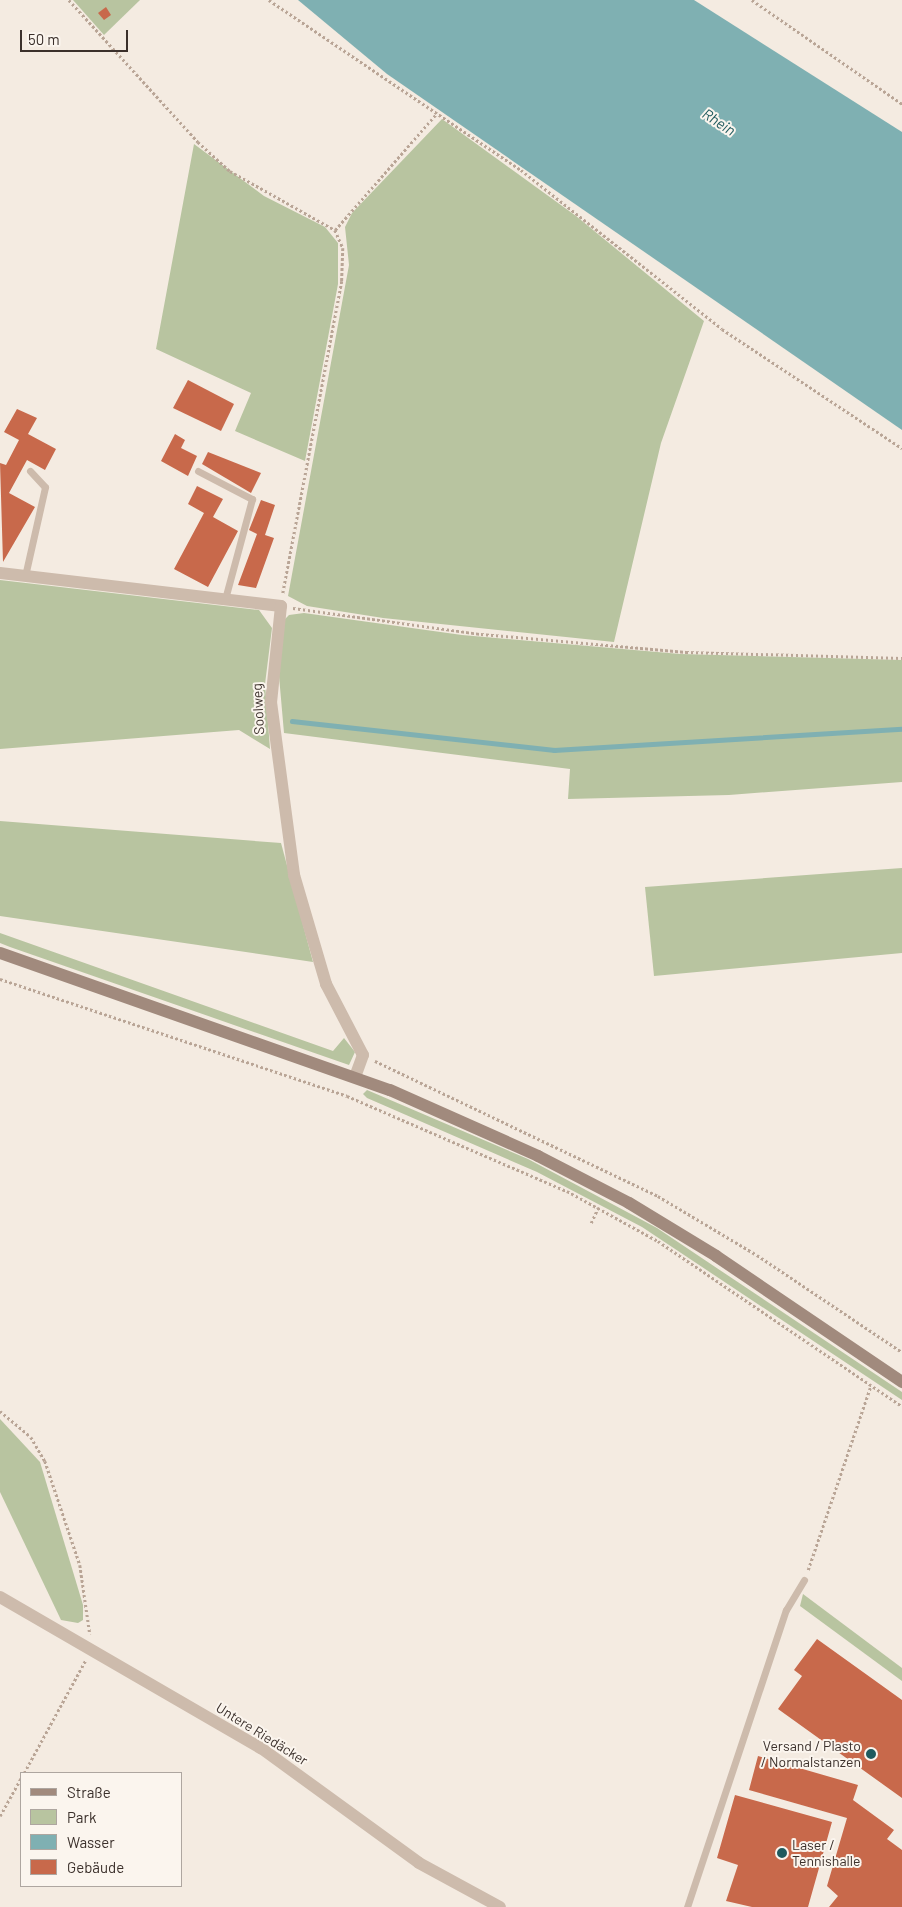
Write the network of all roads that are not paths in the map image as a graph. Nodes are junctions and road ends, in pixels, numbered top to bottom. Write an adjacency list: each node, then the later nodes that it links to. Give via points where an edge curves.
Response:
1 (30, 470): 4 (lane, via 45,486)
2 (198, 471): 5 (lane, via 252,500)
3 (0, 573): 4 (street)
4 (25, 576): 5 (street)
5 (225, 599): 7 (street, Soolweg, via 281,606 270,702 294,875 326,984 363,1055)
6 (0, 953): 7 (main road)
7 (355, 1077): 8 (main road, via 465,1121 629,1203)
8 (902, 1382)
9 (804, 1580): 12 (lane, via 786,1610)
10 (0, 1597): 11 (street, Untere Riedäcker, via 261,1748 419,1863)
11 (500, 1907)
12 (688, 1907)

